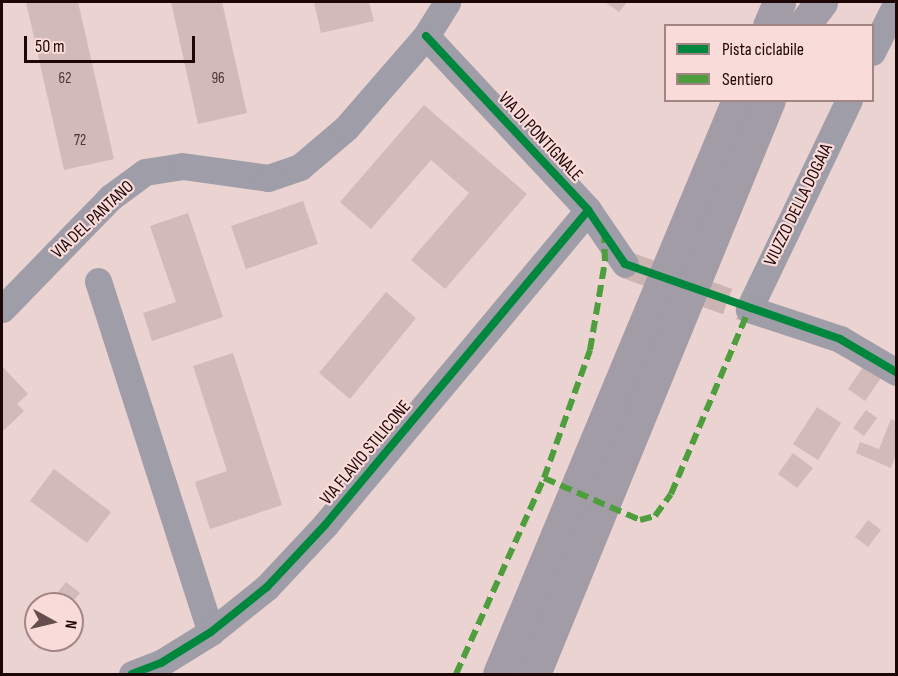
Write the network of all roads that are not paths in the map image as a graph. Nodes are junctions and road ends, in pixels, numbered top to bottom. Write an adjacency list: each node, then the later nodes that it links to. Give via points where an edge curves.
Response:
1 (447, 2): 9 (street, VIA DEL PANTANO)
2 (779, 2): 6 (highway)
3 (810, 2): 7 (highway)
4 (821, 2): 8 (highway)
5 (897, 4): 10 (street)
6 (770, 24)
7 (803, 24)
8 (804, 24)
9 (426, 36): 14 (street, VIA DI PONTIGNALE); 17 (street, VIA DEL PANTANO, via 346,128 300,167 268,178 182,166 145,172 111,197)
10 (874, 50)
11 (737, 102): 21 (highway)
12 (768, 102): 22 (highway)
13 (848, 102): 18 (street, VIUZZO DELLA DOGAIA, via 749,309 840,339)
14 (588, 210): 15 (street, VIA DI PONTIGNALE); 19 (street, VIA FLAVIO STILICONE, via 306,548 267,587)
15 (625, 264)
16 (98, 281): 19 (street)
17 (2, 309)
18 (897, 372)
19 (211, 632): 20 (street, VIA FLAVIO STILICONE, via 161,663)
20 (132, 675)
21 (499, 675)
22 (534, 675)

